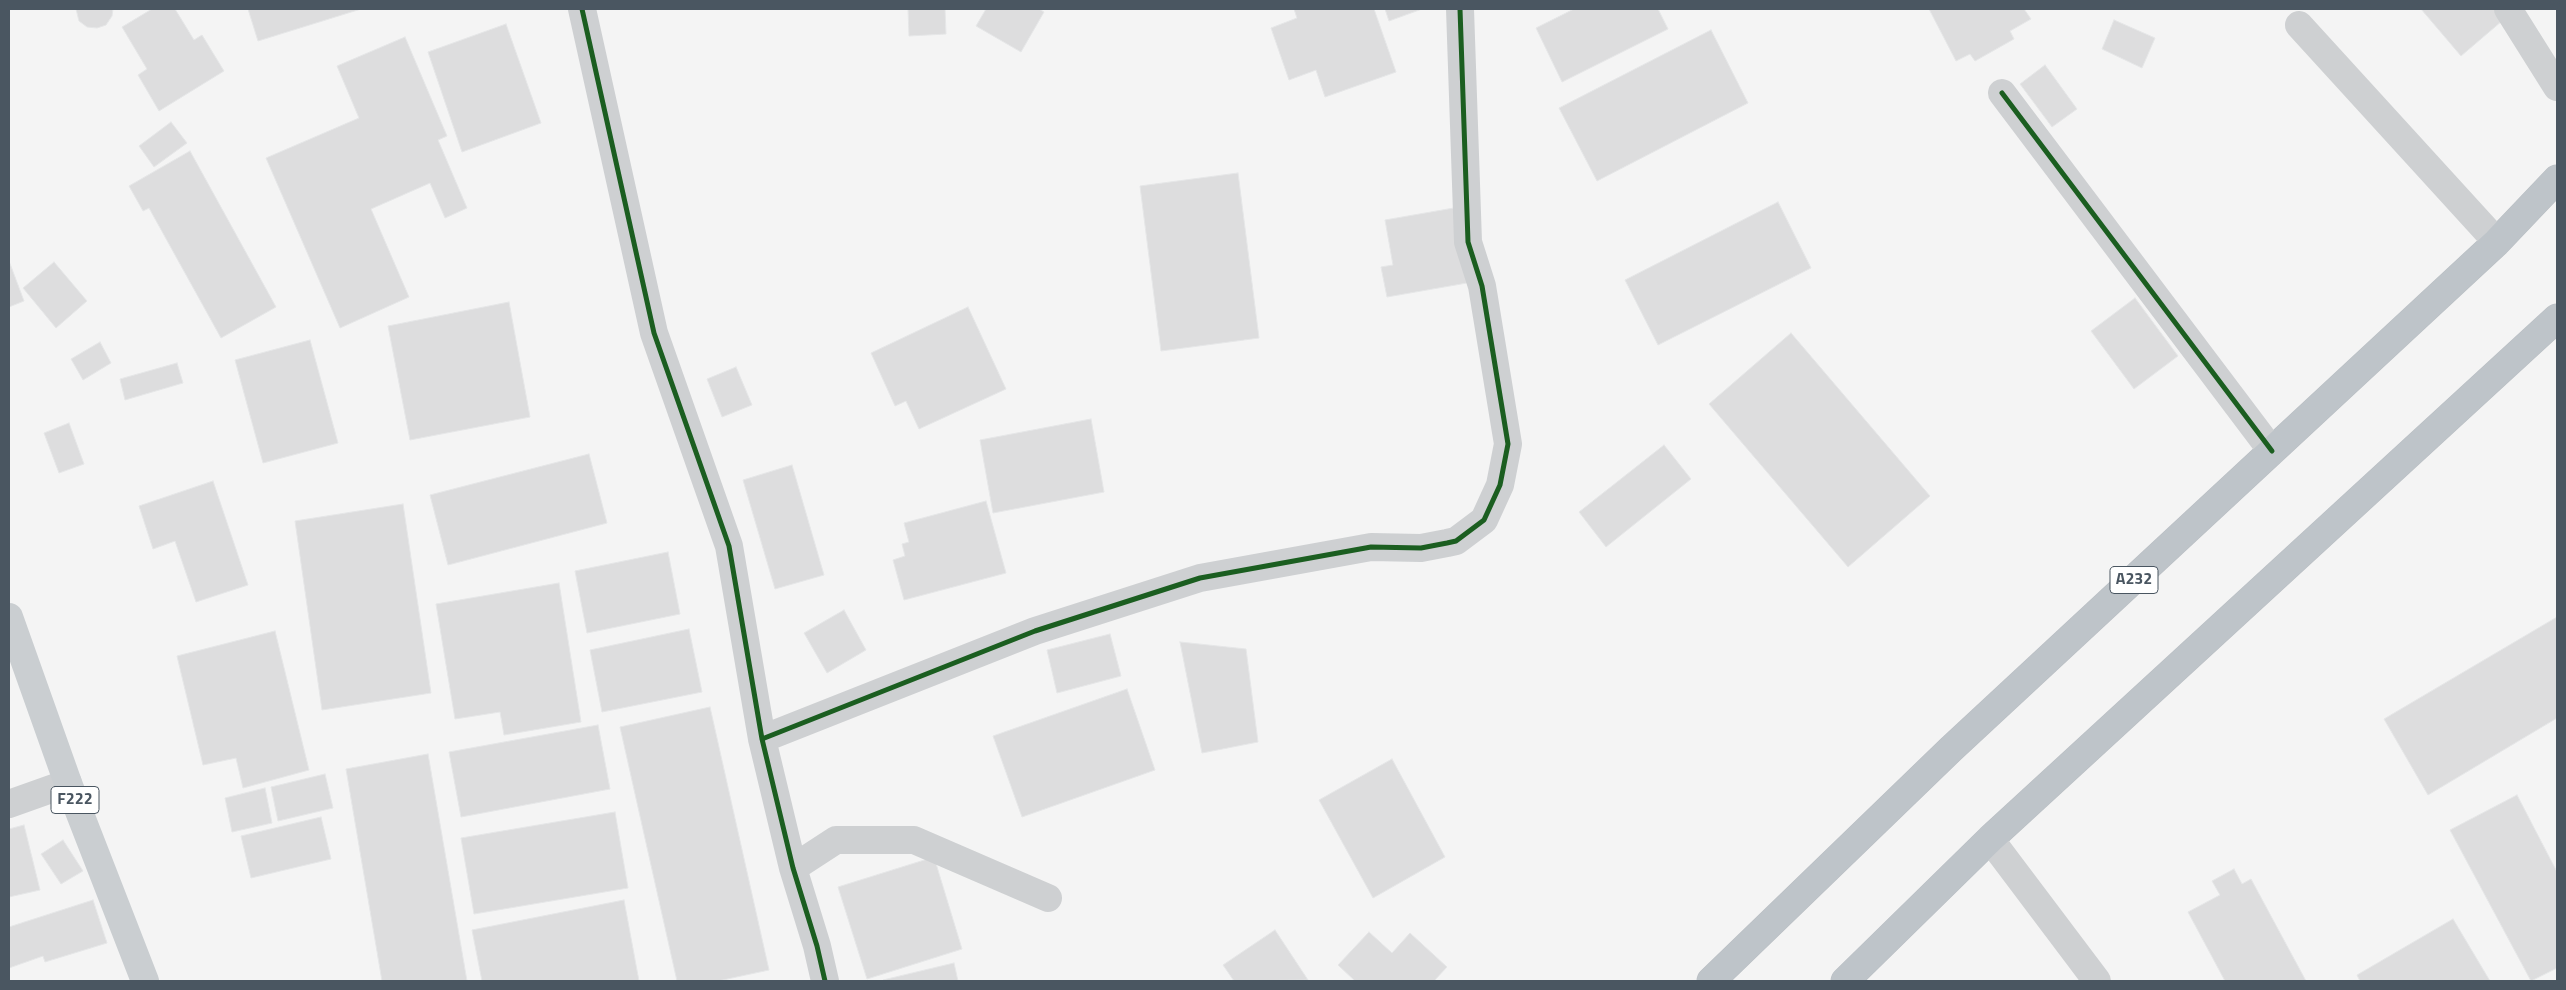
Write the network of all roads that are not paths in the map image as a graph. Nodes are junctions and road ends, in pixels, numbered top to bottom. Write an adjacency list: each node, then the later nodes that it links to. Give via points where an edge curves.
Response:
1 (582, 9): 12 (street, via 654,333 728,546)
2 (1460, 9): 12 (street, via 1468,242 1482,286 1508,444 1500,485 1484,520 1456,541 1447,543 1421,548 1371,547 1200,578 1035,631)
3 (2508, 9): 5 (street)
4 (2300, 25): 8 (street)
5 (2557, 87)
6 (2002, 93): 10 (street)
7 (2557, 179): 8 (highway, A232)
8 (2497, 242): 10 (highway, A232)
9 (2557, 318): 15 (highway)
10 (2272, 451): 20 (highway, A232, via 1951,749)
11 (9, 617): 13 (main road, F222)
12 (762, 740): 16 (street)
13 (68, 783): 14 (street); 18 (main road, F222)
14 (9, 804)
15 (1990, 839): 21 (highway); 22 (street)
16 (793, 868): 17 (street, via 836,840 914,840); 19 (street)
17 (1048, 898)
18 (146, 981)
19 (825, 981)
20 (1712, 981)
21 (1845, 981)
22 (2097, 981)

